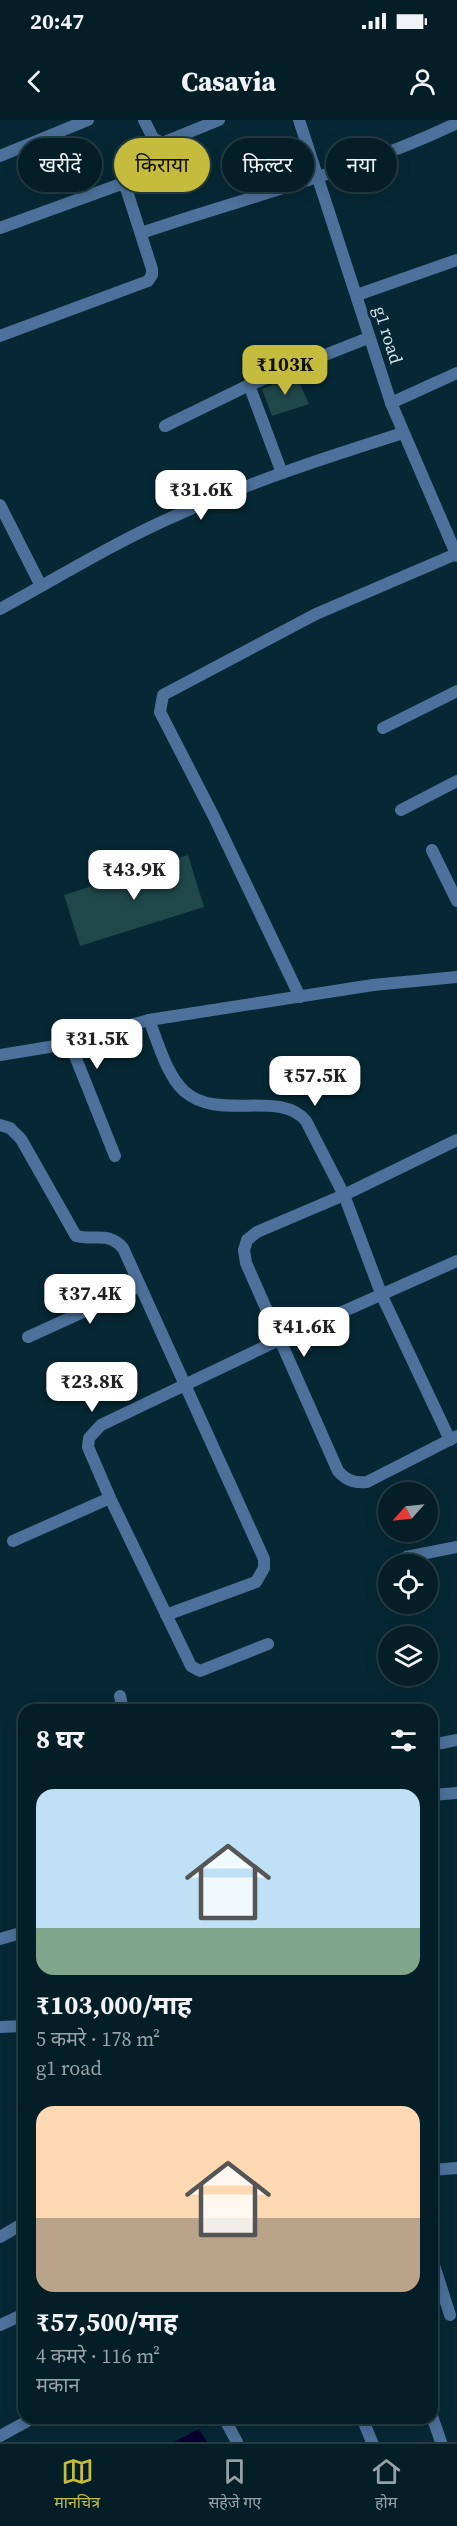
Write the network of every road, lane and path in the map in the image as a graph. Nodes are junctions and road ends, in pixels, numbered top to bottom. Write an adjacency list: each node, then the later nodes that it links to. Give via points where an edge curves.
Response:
1 (88, 120): 6 (street)
2 (144, 120): 3 (street, via 153,138 162,142)
3 (219, 120)
4 (299, 120): 7 (street, g1 road)
5 (457, 123): 7 (street)
6 (0, 156)
7 (317, 176): 9 (street); 11 (street, g1 road)
8 (0, 228): 9 (street, via 121,184 126,188)
9 (141, 233): 12 (street, via 152,269 147,281)
10 (457, 260): 11 (street)
11 (357, 295): 13 (street, g1 road)
12 (0, 336)
13 (368, 338): 15 (street); 16 (street, g1 road)
14 (457, 373): 16 (street)
15 (249, 384): 17 (street); 19 (street)
16 (391, 403): 18 (street, g1 road)
17 (165, 426)
18 (403, 433): 19 (street); 21 (street, g1 road)
19 (282, 473): 22 (street, via 177,515)
20 (0, 505): 22 (street)
21 (457, 555): 31 (street, via 316,614 164,695 160,702 160,712)
22 (40, 586): 23 (street)
23 (0, 609)
24 (457, 691): 25 (street)
25 (383, 728)
26 (457, 781): 27 (street)
27 (402, 810)
28 (432, 850): 29 (street)
29 (457, 901)
30 (457, 977): 31 (street, via 374,985)
31 (300, 998): 32 (street)
32 (149, 1020): 33 (street); 38 (street, via 175,1079 199,1102 289,1107 299,1112)
33 (73, 1043): 34 (street); 37 (street, via 73,1052)
34 (0, 1054)
35 (0, 1125): 40 (street, via 10,1128 21,1139 70,1230 82,1238 105,1236 116,1240)
36 (457, 1140): 38 (street)
37 (115, 1156)
38 (344, 1195): 41 (street); 43 (street, via 257,1232 247,1240 246,1263)
39 (457, 1261): 41 (street)
40 (141, 1286): 42 (street); 44 (street)
41 (382, 1296): 43 (street); 45 (street)
42 (28, 1337)
43 (279, 1340): 44 (street); 45 (street, via 345,1479 367,1482)
44 (185, 1384): 46 (street, via 93,1430 88,1447); 50 (street, via 264,1559 264,1569 256,1582)
45 (453, 1438)
46 (110, 1498): 47 (street); 50 (street)
47 (13, 1541)
48 (457, 1547): 49 (street)
49 (421, 1554)
50 (166, 1615): 51 (street, via 196,1670)
51 (268, 1644)
52 (120, 1696): 53 (street)
53 (122, 1704)
54 (457, 1740): 55 (street)
55 (438, 1744)
56 (457, 1793): 57 (street)
57 (438, 1795)
58 (18, 1934): 59 (street)
59 (0, 1939)
60 (18, 2026): 61 (street)
61 (0, 2027)
62 (457, 2168): 63 (street)
63 (438, 2170)
64 (18, 2226): 65 (street)
65 (0, 2237)
66 (438, 2278): 67 (street)
67 (450, 2315)
68 (18, 2317): 69 (street)
69 (0, 2325)
70 (22, 2424): 74 (street)
71 (227, 2424): 75 (street)
72 (365, 2424): 76 (street)
73 (435, 2424): 77 (street)
74 (0, 2436)
75 (237, 2442)
76 (372, 2442)
77 (441, 2442)

